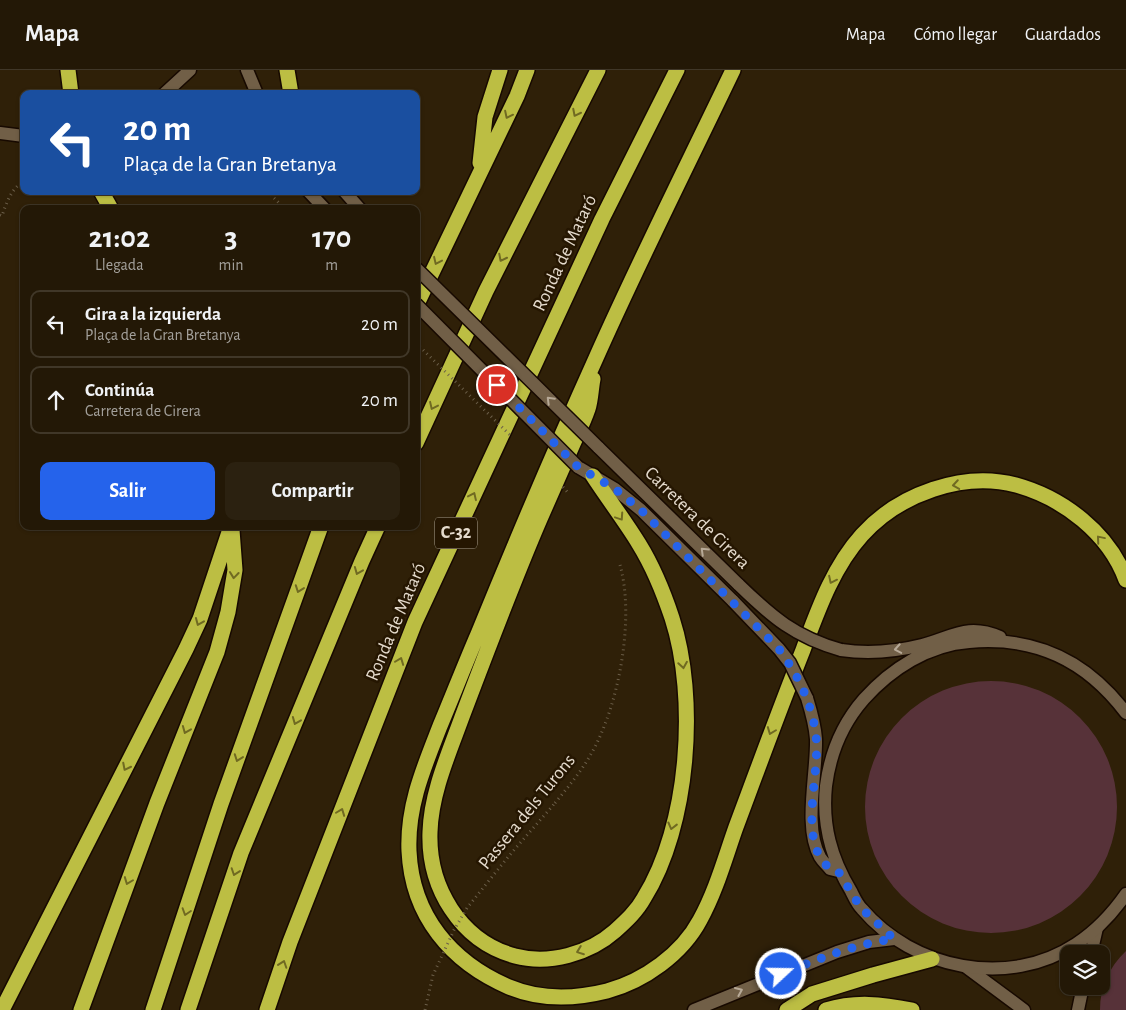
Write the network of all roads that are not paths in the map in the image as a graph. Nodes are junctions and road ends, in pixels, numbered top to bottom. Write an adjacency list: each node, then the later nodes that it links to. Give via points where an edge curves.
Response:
1 (68, 70): 10 (highway)
2 (247, 70): 12 (street)
3 (287, 70): 13 (highway)
4 (500, 70): 16 (highway, via 485,117)
5 (527, 70): 16 (highway, one-way to 16)
6 (598, 70): 25 (highway, one-way to 25, via 486,292)
7 (677, 70): 48 (highway, Ronda de Mataró / C-32, one-way to 7, via 290,942 415,622 602,219)
8 (733, 70): 24 (highway)
9 (188, 72): 11 (street)
10 (70, 90)
11 (168, 90)
12 (255, 90)
13 (291, 90)
14 (0, 133): 15 (street)
15 (20, 136)
16 (479, 174): 22 (highway, one-way to 22)
17 (312, 195): 19 (street)
18 (348, 195): 20 (street)
19 (321, 205)
20 (356, 205)
21 (420, 272): 32 (street, Carretera de Cirera, one-way to 21, bridge, via 975,630 877,653 859,653 820,644 785,625 768,614)
22 (420, 297)
23 (420, 309): 26 (street, Carretera de Cirera, bridge, via 578,467)
24 (596, 356): 26 (highway, one-way to 24, via 641,546 672,619 686,685 685,758 679,801 667,845 644,900 630,918 598,943 580,952 536,959 516,956 481,941 450,908 433,870 430,830 443,772 487,650 588,407); 31 (highway, one-way to 24, via 1109,549 1095,532 1076,515 1036,492 996,481 973,482 922,493 900,504 861,536 840,565 815,618 769,734 713,892 700,922 685,942 642,977 619,988 566,998 516,990 468,965 436,932 415,890 409,851 410,819 424,766)
25 (420, 434)
26 (593, 476): 34 (street, Carretera de Cirera, bridge, via 641,510 790,663 807,698 816,738 814,842 820,858 830,869)
27 (231, 530): 44 (highway, one-way to 44, via 200,619 186,649)
28 (232, 530): 45 (highway, one-way to 45, via 235,570 228,612 216,652)
29 (321, 530): 46 (highway, one-way to 46, via 222,804)
30 (376, 530): 47 (highway, one-way to 47, via 242,853)
31 (1126, 580)
32 (1012, 642): 33 (street, via 1050,652 1078,666 1098,681); 34 (street, via 962,642 915,658 894,671 858,706 834,749 828,773 826,822)
33 (1126, 713)
34 (838, 871): 39 (street, via 861,908)
35 (1126, 894): 37 (street)
36 (1126, 907): 37 (street)
37 (1112, 913): 38 (street)
38 (1097, 928): 40 (street); 42 (street, via 1074,945 1049,957 994,969)
39 (894, 939): 41 (street); 49 (street, one-way to 39, via 837,952 869,942)
40 (1092, 945)
41 (932, 959): 42 (street); 50 (highway, via 812,994)
42 (966, 967): 53 (street)
43 (1081, 995): 54 (street)
44 (2, 1010)
45 (81, 1010)
46 (153, 1010)
47 (188, 1010)
48 (267, 1010)
49 (694, 1010)
50 (787, 1010)
51 (826, 1010): 52 (highway, via 857,1003)
52 (912, 1010)
53 (1024, 1010)
54 (1078, 1010)

